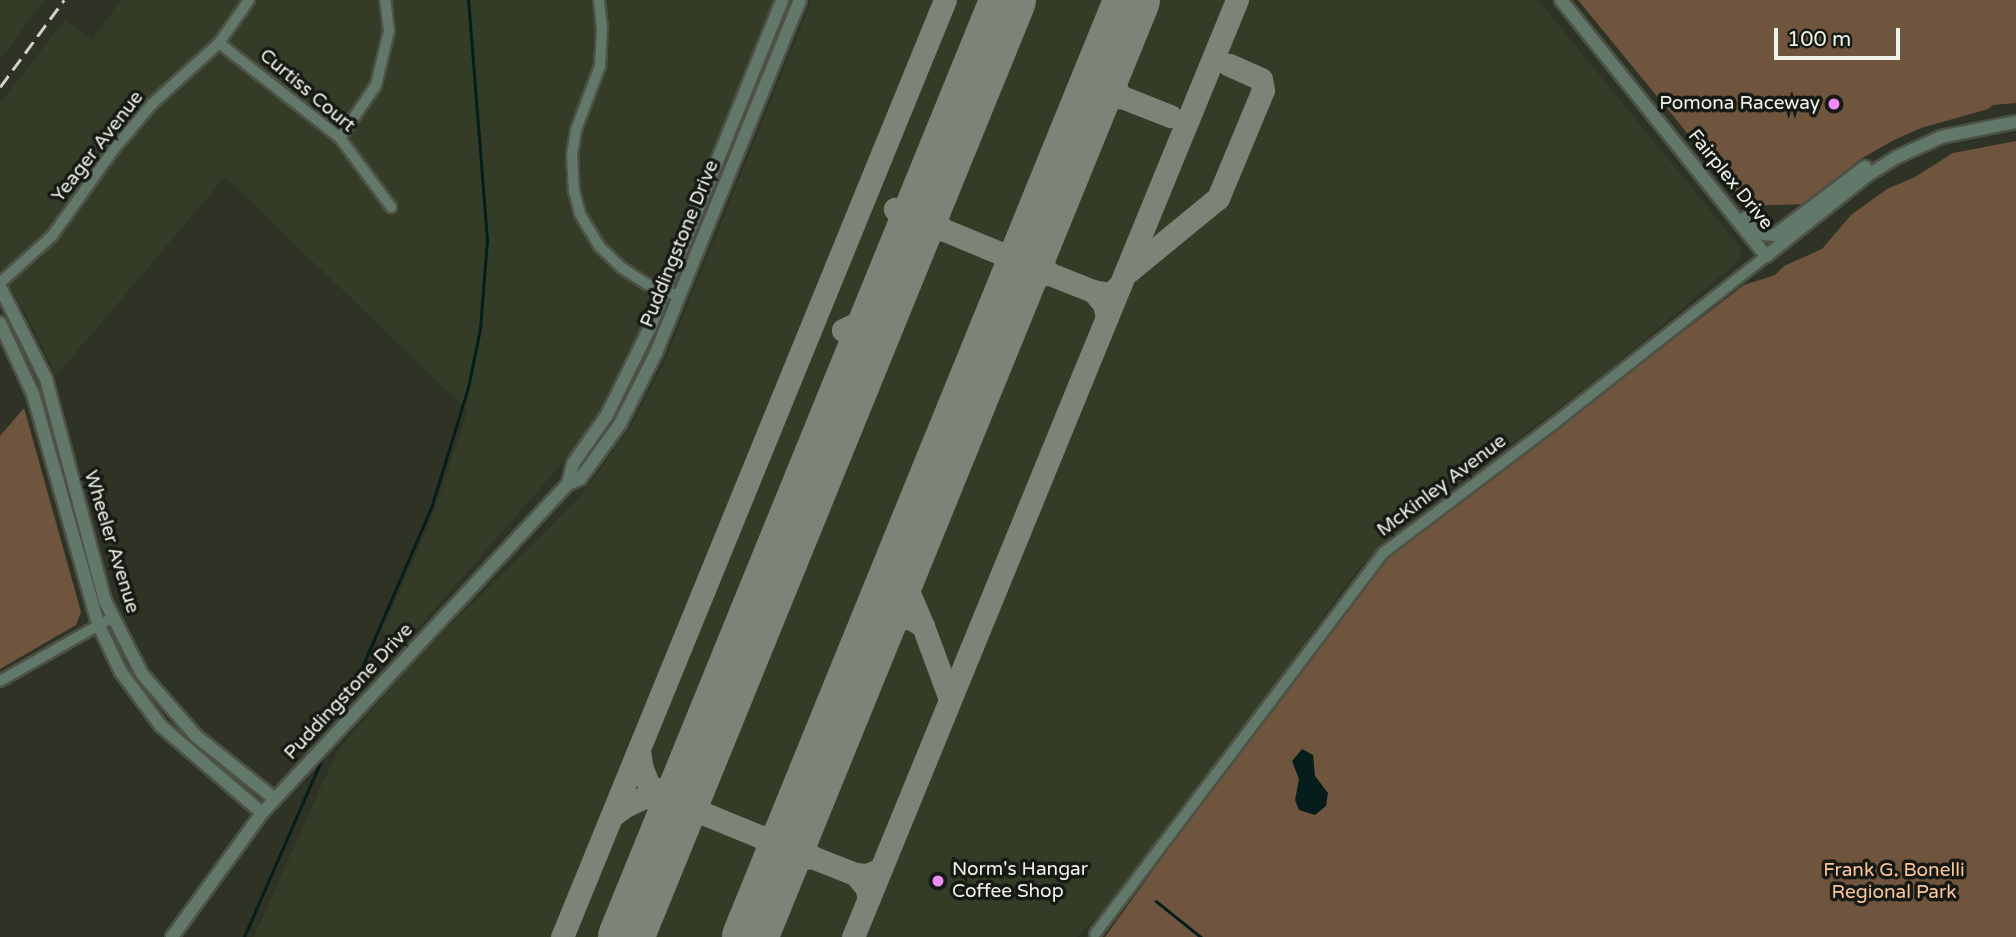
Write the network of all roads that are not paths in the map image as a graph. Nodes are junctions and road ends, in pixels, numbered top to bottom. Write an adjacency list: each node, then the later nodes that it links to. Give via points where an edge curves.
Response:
1 (249, 0): 7 (street, Yeager Avenue)
2 (385, 0): 10 (street, via 389,31 376,85)
3 (599, 0): 15 (street, via 601,58 597,81 576,130 574,191 580,214 599,246 635,277)
4 (782, 0): 15 (street, Puddingstone Drive)
5 (800, 0): 16 (street, Puddingstone Drive)
6 (1561, 0): 11 (street, Fairplex Drive)
7 (219, 43): 10 (street, Curtiss Court); 14 (street, Yeager Avenue, via 152,104 52,236)
8 (2016, 122): 9 (street, Fairplex Drive)
9 (1970, 129): 11 (street, via 1955,128 1877,160 1775,235 1755,228); 13 (street, Fairplex Drive, via 1882,165)
10 (341, 138): 12 (street, Curtiss Court)
11 (1708, 184): 13 (street, Fairplex Drive)
12 (391, 207)
13 (1766, 256): 24 (street, McKinley Avenue, via 1383,553)
14 (0, 285): 19 (street, Wheeler Avenue, via 46,379 95,566)
15 (664, 290): 16 (street); 18 (street, Puddingstone Drive, via 622,387 573,464)
16 (679, 296): 18 (street, Puddingstone Drive, via 620,424 580,479)
17 (0, 323): 20 (street, Wheeler Avenue, via 33,394)
18 (568, 484): 22 (street, Puddingstone Drive)
19 (113, 617): 20 (street); 22 (street, Wheeler Avenue, via 142,674 172,712)
20 (99, 624): 21 (street); 23 (street, Wheeler Avenue, via 121,671 161,726)
21 (0, 681)
22 (275, 799): 23 (street, Puddingstone Drive)
23 (262, 813): 25 (street, Puddingstone Drive)
24 (1095, 934)
25 (172, 937)

